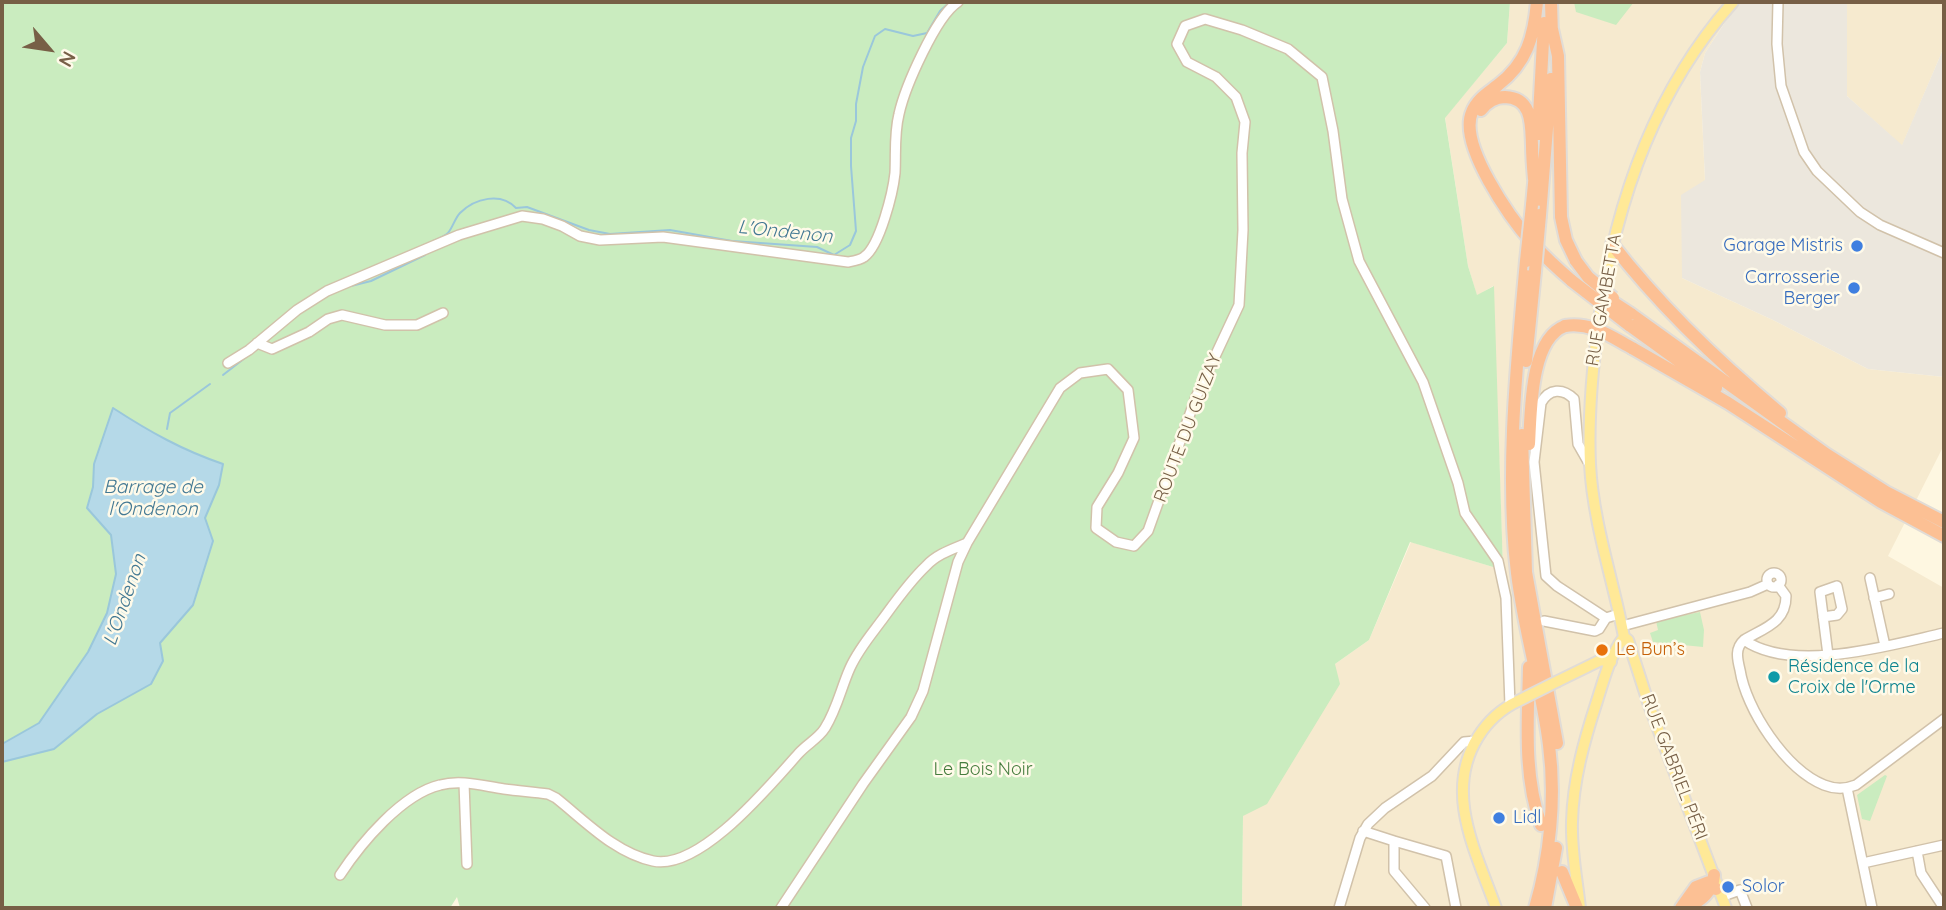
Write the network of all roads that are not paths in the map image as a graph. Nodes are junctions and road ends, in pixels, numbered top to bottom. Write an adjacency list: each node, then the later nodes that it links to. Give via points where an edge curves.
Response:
1 (958, 2): 15 (street, via 933,32 899,113 894,175 880,229 863,258 848,262 663,237 600,240 522,216 459,235 327,291)
2 (1540, 2): 7 (highway, via 1545,34); 12 (highway, via 1526,54 1515,71 1481,98 1471,113 1469,128 1501,202 1532,243)
3 (1551, 2): 6 (highway)
4 (1733, 2): 9 (main road, RUE GAMBETTA, via 1712,26 1656,118 1630,179)
5 (1778, 2): 10 (street, via 1781,86 1804,152 1860,212)
6 (1552, 29): 8 (highway, via 1551,92); 12 (highway, via 1558,56 1561,217)
7 (1534, 179): 8 (highway); 12 (highway, via 1529,113 1512,98 1490,101 1476,122 1488,166 1533,233)
8 (1536, 210): 11 (highway, bridge)
9 (1612, 244): 18 (main road, RUE GAMBETTA, via 1591,378); 19 (highway, via 1748,386)
10 (1944, 253)
11 (1531, 266): 22 (highway, via 1522,407); 34 (highway, via 1521,324 1513,484 1518,574)
12 (1573, 271): 14 (highway, bridge); 14 (highway, bridge, via 1588,277)
13 (443, 313): 15 (street, via 417,325 384,325 342,315 272,349)
14 (1628, 317): 17 (highway); 19 (highway)
15 (257, 343): 16 (street)
16 (228, 362)
17 (1764, 425): 20 (highway); 22 (highway, bridge, via 1600,330 1565,326 1547,338 1538,364)
18 (1590, 465): 29 (street, via 1578,444 1574,399 1565,391 1546,395 1541,403 1534,462 1546,576); 31 (main road, RUE GAMBETTA, via 1602,546)
19 (1857, 474): 20 (highway)
20 (1872, 490): 21 (highway); 23 (highway)
21 (1944, 523)
22 (1524, 532): 53 (highway, via 1526,572 1559,776 1556,848)
23 (1944, 536)
24 (967, 542): 38 (street, ROUTE DU GUIZAY, via 1060,388 1080,373 1108,369 1128,390 1134,438 1097,508 1096,528 1116,542 1134,546 1148,531 1196,397 1239,305 1245,122 1236,97 1216,77 1187,62 1177,44 1185,26 1205,19 1287,49 1322,77 1342,199 1359,261 1423,382 1465,513 1498,561 1506,598); 41 (street, via 926,565 894,602 860,649 834,713 819,736 738,818 690,854 663,862 639,857 606,839 548,794); 54 (street, ROUTE DU GUIZAY, via 912,717)
25 (1870, 578): 27 (street)
26 (1889, 594): 27 (street)
27 (1874, 598): 35 (street)
28 (1823, 617): 36 (street)
29 (1606, 618): 30 (street, via 1595,631); 31 (street)
30 (1544, 621)
31 (1622, 626): 33 (street, via 1773,584 1786,596 1783,614); 37 (main road); 52 (main road, RUE GABRIEL PÉRI)
32 (1944, 633): 35 (street)
33 (1744, 640): 36 (street, via 1786,653); 42 (street, via 1737,653 1740,675 1753,710 1776,745 1805,773 1825,785)
34 (1529, 642): 43 (highway, via 1528,758); 53 (highway, via 1550,746 1552,798)
35 (1885, 646): 36 (street)
36 (1828, 655)
37 (1611, 662): 38 (main road, bridge, via 1601,660); 59 (main road, via 1580,754 1573,796)
38 (1514, 703): 40 (main road, via 1492,719)
39 (1944, 719): 42 (street)
40 (1476, 741): 44 (street, via 1464,742 1432,776 1385,808); 58 (main road, via 1465,768 1462,806)
41 (464, 783): 49 (street); 51 (street, via 440,785 410,800 388,818)
42 (1847, 788): 48 (street)
43 (1541, 825)
44 (1363, 831): 45 (street); 55 (street)
45 (1394, 841): 56 (street, via 1394,871); 57 (street, via 1446,856)
46 (1944, 845): 47 (street)
47 (1917, 851): 48 (street); 64 (street, via 1920,873)
48 (1863, 863): 63 (street)
49 (467, 864)
50 (1562, 872): 59 (highway)
51 (340, 875)
52 (1720, 893): 60 (highway, via 1705,882); 61 (highway); 62 (street, via 1740,890)
53 (1537, 907)
54 (781, 908)
55 (1339, 908)
56 (1425, 908)
57 (1456, 908)
58 (1496, 908)
59 (1578, 908)
60 (1681, 908)
61 (1687, 908)
62 (1747, 908)
63 (1872, 908)
64 (1944, 908)

